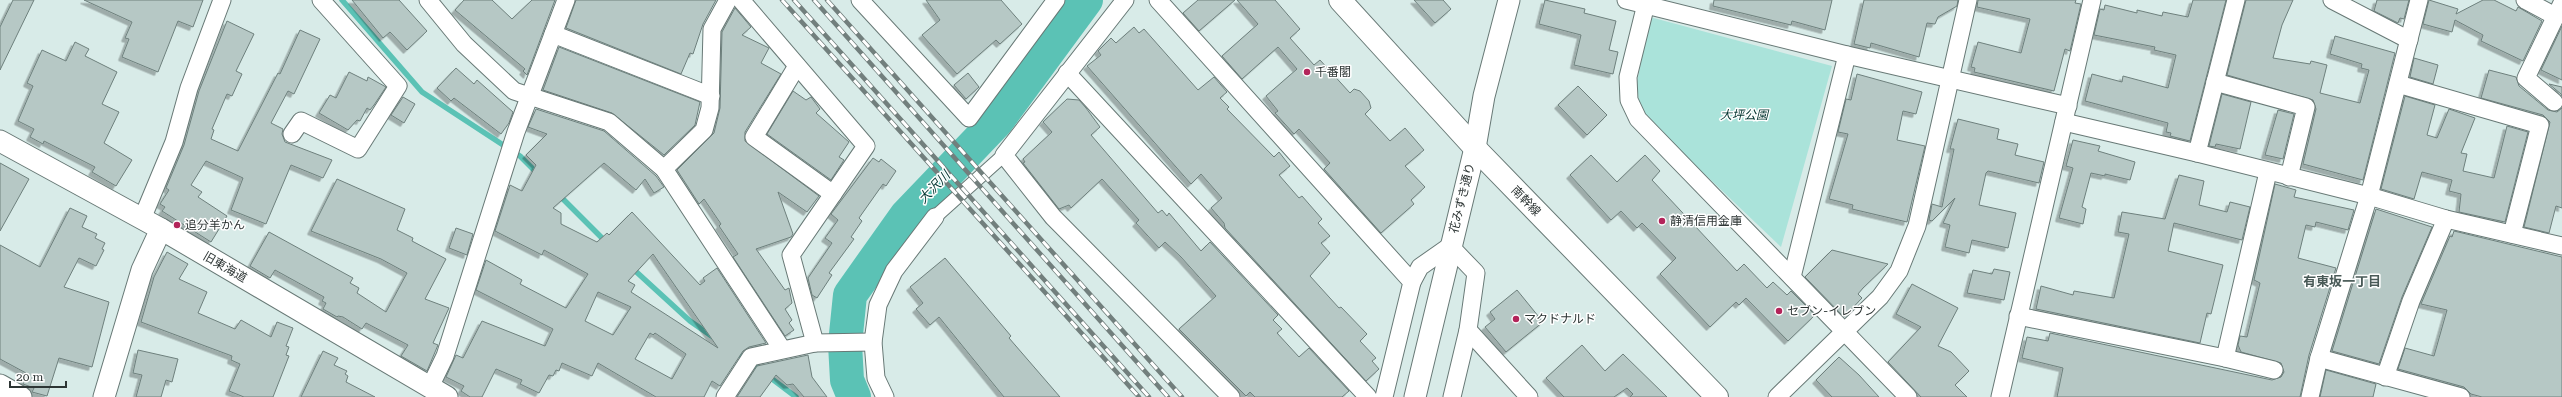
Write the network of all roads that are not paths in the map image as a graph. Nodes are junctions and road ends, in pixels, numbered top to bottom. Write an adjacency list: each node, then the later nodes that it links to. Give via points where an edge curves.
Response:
1 (222, 0): 45 (street, via 189,88 174,142)
2 (321, 0): 34 (street, via 398,86 358,149 301,121)
3 (428, 0): 31 (street, via 464,44 514,91)
4 (566, 0): 22 (street)
5 (728, 0): 30 (street, via 712,29)
6 (741, 0): 25 (street)
7 (860, 0): 8 (street, via 969,118)
8 (1056, 0)
9 (1125, 0): 26 (street)
10 (1158, 0): 52 (street)
11 (1340, 0): 36 (main road, 南幹線)
12 (1509, 0): 36 (street, 花みずき通り, via 1484,96)
13 (1626, 0): 20 (street)
14 (1968, 0): 27 (street)
15 (2092, 0): 33 (street)
16 (2236, 0): 28 (street)
17 (2332, 0): 23 (street)
18 (2419, 0): 23 (street)
19 (2525, 0): 21 (street)
20 (1646, 2): 24 (street); 51 (street, via 1628,78 1629,100 1638,119)
21 (2559, 10): 32 (street, via 2526,78)
22 (553, 34): 30 (street); 31 (street)
23 (2409, 40): 29 (street)
24 (1847, 55): 27 (street); 51 (street)
25 (797, 66): 42 (street, via 866,146); 42 (street, via 754,137)
26 (1068, 74): 38 (street); 70 (street)
27 (1950, 80): 33 (street); 55 (street, via 1917,226 1908,252 1899,272 1880,297)
28 (2215, 82): 37 (street); 41 (street, via 2306,107)
29 (2398, 84): 43 (street); 48 (street, via 2540,125)
30 (711, 96): 39 (street, via 704,130)
31 (529, 97): 39 (street, via 609,122); 64 (street, via 445,356)
32 (2554, 102)
33 (2066, 114): 37 (street); 53 (street)
34 (292, 134)
35 (0, 141): 45 (street, 旧東海道)
36 (1475, 148): 49 (street, 花みずき通り); 75 (main road, 南幹線)
37 (2197, 153): 40 (street)
38 (1004, 155): 44 (street); 69 (street, via 1053,217)
39 (664, 169): 58 (street)
40 (2268, 172): 41 (street); 59 (street)
41 (2289, 177): 43 (street)
42 (833, 194): 57 (street, via 791,255)
43 (2369, 196): 46 (street); 60 (street)
44 (935, 217): 56 (street, via 894,271 878,305)
45 (142, 219): 47 (street, 旧東海道)
46 (2446, 219): 48 (street); 62 (street, via 2411,301)
47 (161, 230): 64 (street, 旧東海道); 66 (street, via 142,270)
48 (2512, 234): 50 (street)
49 (1450, 246): 52 (street, via 1420,267); 54 (street, via 1476,273); 72 (street, 花みずき通り)
50 (2562, 246)
51 (1792, 277): 55 (street)
52 (1412, 282): 71 (street)
53 (2018, 316): 59 (street); 78 (street)
54 (1468, 330): 73 (street); 74 (street)
55 (1846, 332): 76 (street); 77 (street)
56 (873, 342): 57 (street); 68 (street, via 876,378)
57 (815, 343): 58 (street)
58 (782, 349): 67 (street, via 751,357)
59 (2225, 358): 61 (street)
60 (2319, 358): 62 (street); 79 (street)
61 (2274, 370)
62 (2385, 377): 80 (street)
63 (0, 385): 65 (street)
64 (439, 392)
65 (21, 397)
66 (104, 397)
67 (725, 397)
68 (885, 397)
69 (1231, 397)
70 (1368, 397)
71 (1384, 397)
72 (1415, 397)
73 (1452, 397)
74 (1529, 397)
75 (1717, 397)
76 (1777, 397)
77 (1908, 397)
78 (2000, 397)
79 (2310, 397)
80 (2461, 397)

